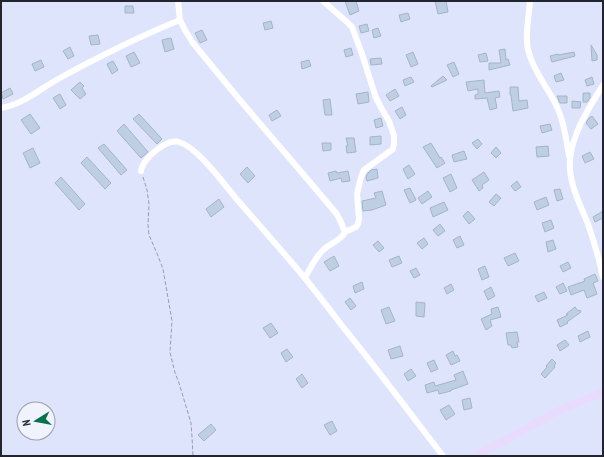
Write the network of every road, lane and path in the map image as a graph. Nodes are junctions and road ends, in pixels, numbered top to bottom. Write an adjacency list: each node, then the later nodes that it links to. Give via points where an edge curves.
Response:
1 (178, 1): 4 (street)
2 (323, 1): 9 (street, via 352,28 376,98 394,136 393,149 364,170 357,194 358,224)
3 (530, 1): 7 (street, via 527,45 529,54 560,114)
4 (180, 20): 6 (street, via 128,42 16,104); 9 (street, via 193,43 238,99 336,213)
5 (603, 85): 7 (street, via 584,117)
6 (1, 108)
7 (570, 159): 10 (street, via 573,184)
8 (142, 171): 11 (street, via 145,161 168,143 178,141 189,147 204,159); 13 (path, via 149,204 149,235 163,269 172,321 170,352 191,423)
9 (345, 232): 11 (street, via 344,236 323,250)
10 (603, 277)
11 (304, 278): 14 (street)
12 (603, 392): 15 (main road, via 562,410)
13 (193, 456)
14 (443, 456)
15 (477, 456)

